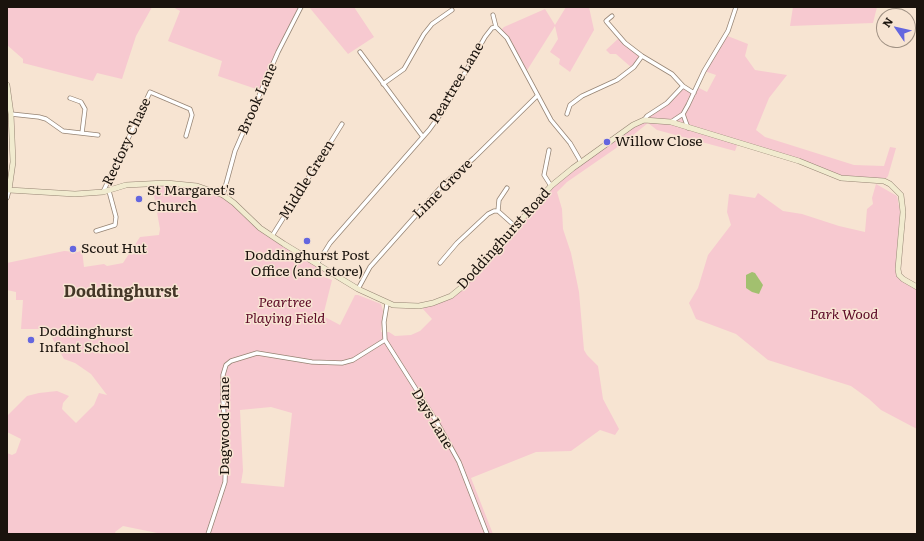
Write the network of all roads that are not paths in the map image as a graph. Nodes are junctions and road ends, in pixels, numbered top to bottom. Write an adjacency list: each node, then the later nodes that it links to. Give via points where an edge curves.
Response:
1 (301, 7): 33 (street, Brook Lane, via 278,52 235,151)
2 (736, 7): 12 (street, via 728,31)
3 (452, 10): 9 (street, via 432,24 404,69)
4 (492, 15): 6 (street)
5 (612, 16): 8 (street, via 606,21 625,43)
6 (496, 27): 13 (street, via 507,38); 26 (street, Peartree Lane, via 485,37 445,108)
7 (360, 52): 9 (street)
8 (642, 56): 11 (street, via 672,74); 16 (street, via 634,67 617,80 582,96 570,105)
9 (383, 84): 26 (street)
10 (7, 85): 15 (street)
11 (683, 86): 12 (street); 18 (street, via 667,103)
12 (694, 92): 17 (street)
13 (537, 96): 28 (street); 42 (street, Lime Grove, via 442,186 370,267)
14 (70, 98): 22 (street, via 81,102 85,108)
15 (11, 114): 22 (street, via 46,119 63,131); 25 (street)
16 (567, 114)
17 (683, 114): 19 (street); 21 (street)
18 (644, 120): 19 (street); 28 (street, Doddinghurst Road, via 633,125)
19 (671, 122): 21 (street)
20 (342, 124): 38 (street, Middle Green)
21 (688, 128): 41 (street, via 799,161 841,178 884,181 890,184 901,195 903,212 899,275)
22 (82, 133): 23 (street)
23 (98, 135)
24 (186, 136): 32 (street, Rectory Chase, via 192,115 190,109 150,92)
25 (9, 137): 31 (street, via 13,162)
26 (423, 137): 40 (street, Peartree Lane, via 330,243)
27 (549, 150): 29 (street, via 544,175)
28 (582, 162): 29 (street, Doddinghurst Road)
29 (551, 186): 36 (street, Doddinghurst Road)
30 (507, 188): 35 (street, via 499,200)
31 (9, 190): 32 (street, Doddinghurst Road, via 75,194); 34 (street)
32 (106, 191): 33 (street, Doddinghurst Road, via 126,185 166,183 197,186); 37 (street, via 116,217 115,225)
33 (223, 195): 38 (street, Doddinghurst Road)
34 (7, 198)
35 (498, 211): 36 (street); 39 (street, via 488,214 457,242)
36 (516, 227): 43 (street, Doddinghurst Road, via 451,296 433,304 419,306)
37 (96, 230)
38 (272, 236): 40 (street, Doddinghurst Road)
39 (440, 262)
40 (316, 264): 42 (street, Doddinghurst Road)
41 (917, 287)
42 (358, 289): 43 (street, Doddinghurst Road)
43 (387, 304): 44 (street)
44 (385, 340): 45 (street, Dagwood Lane, via 353,360 342,363 312,362 257,353 226,365 222,400 226,443 225,482); 46 (street, Days Lane, via 459,462)
45 (208, 534)
46 (487, 534)

